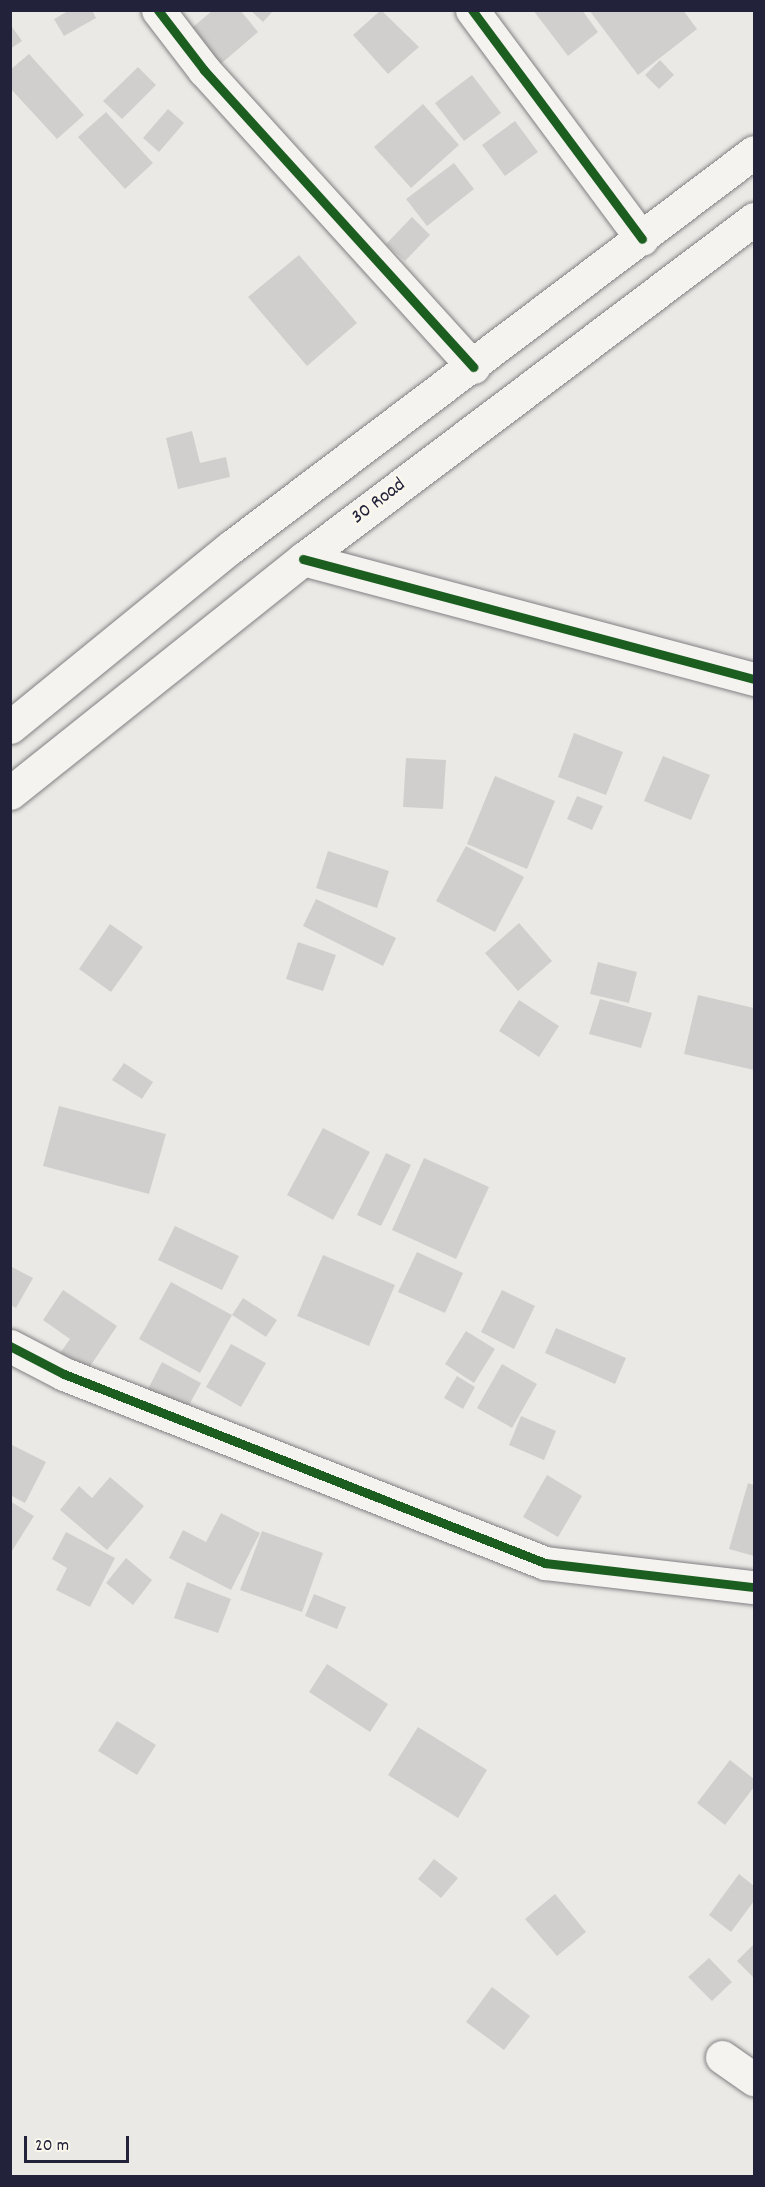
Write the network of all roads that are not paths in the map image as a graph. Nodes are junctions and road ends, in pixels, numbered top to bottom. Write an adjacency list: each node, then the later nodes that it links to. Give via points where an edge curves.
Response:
1 (158, 10): 6 (street, via 204,70)
2 (472, 10): 5 (street)
3 (754, 152): 5 (street)
4 (754, 219): 7 (street, 30 Road)
5 (642, 239): 6 (street)
6 (473, 367): 9 (street, via 231,548)
7 (303, 559): 8 (street); 10 (street, 30 Road)
8 (754, 679)
9 (10, 727)
10 (10, 793)
11 (10, 1346): 12 (street, via 64,1374 545,1563)
12 (754, 1587)
13 (722, 2057): 14 (street)
14 (754, 2079)

